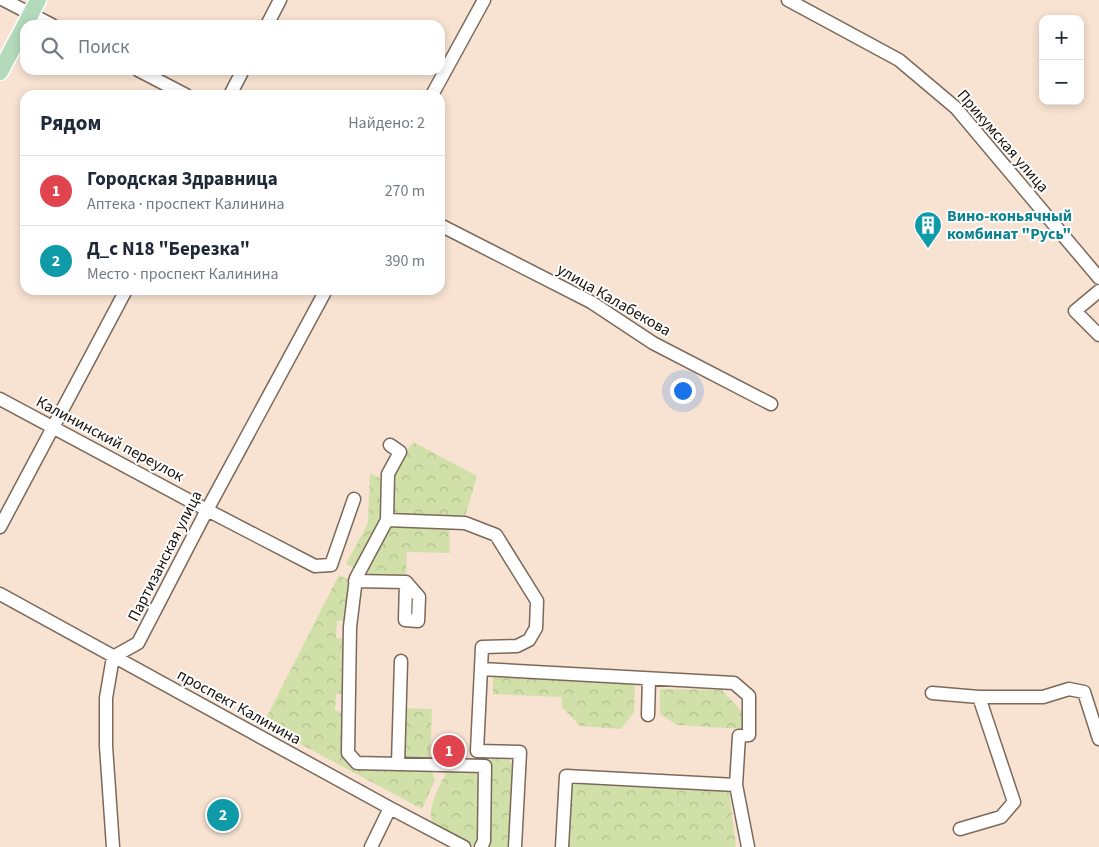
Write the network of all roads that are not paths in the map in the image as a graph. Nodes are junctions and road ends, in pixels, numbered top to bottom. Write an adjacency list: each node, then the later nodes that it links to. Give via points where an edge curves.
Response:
1 (4, 0): 6 (street)
2 (280, 0): 7 (street)
3 (484, 0): 9 (street)
4 (788, 0): 5 (street, Прикумская улица)
5 (813, 6): 18 (street, Прикумская улица, via 899,60 956,108)
6 (30, 16)
7 (270, 20)
8 (20, 35): 10 (main road)
9 (445, 71)
10 (0, 72)
11 (148, 75): 14 (street)
12 (240, 75): 15 (street)
13 (443, 75): 16 (street)
14 (176, 90)
15 (233, 90)
16 (435, 90)
17 (445, 228): 24 (street, улица Калабекова, via 591,302 653,343)
18 (1099, 278)
19 (1099, 291): 22 (street, via 1075,311)
20 (123, 295): 25 (street)
21 (323, 295): 30 (street, Партизанская улица)
22 (1099, 335)
23 (0, 398): 25 (street, Калининский переулок)
24 (771, 404)
25 (53, 427): 30 (street, Калининский переулок); 32 (street)
26 (390, 445): 28 (street, via 400,452)
27 (376, 468): 28 (street)
28 (388, 474): 31 (street)
29 (354, 499): 30 (street, Калининский переулок, via 331,564 315,566)
30 (207, 510): 36 (street, Партизанская улица, via 138,643)
31 (387, 520): 33 (street); 38 (street, via 465,523 496,535 537,601 536,628 529,640 517,646 482,647)
32 (0, 527)
33 (355, 582): 34 (street); 45 (street, via 350,627 348,754 357,763)
34 (406, 582)
35 (0, 594): 36 (street, проспект Калинина)
36 (113, 657): 48 (street, проспект Калинина); 51 (street, via 106,698)
37 (401, 661): 45 (street)
38 (481, 669): 39 (street); 44 (street)
39 (649, 679): 42 (street); 47 (street, via 734,683 749,696 748,735 739,736)
40 (932, 693): 41 (street)
41 (979, 697): 43 (street, via 1043,697 1069,689 1084,692); 49 (street, via 1014,802 1001,817)
42 (648, 715)
43 (1099, 739)
44 (477, 751): 46 (street); 54 (street, via 520,752)
45 (398, 764): 46 (street)
46 (475, 766): 53 (street, via 485,766 484,841)
47 (736, 785): 55 (street, via 566,776); 56 (street)
48 (390, 808): 50 (street); 52 (street, проспект Калинина)
49 (960, 829)
50 (375, 844)
51 (113, 847)
52 (464, 847)
53 (480, 847)
54 (515, 847)
55 (562, 847)
56 (748, 847)

